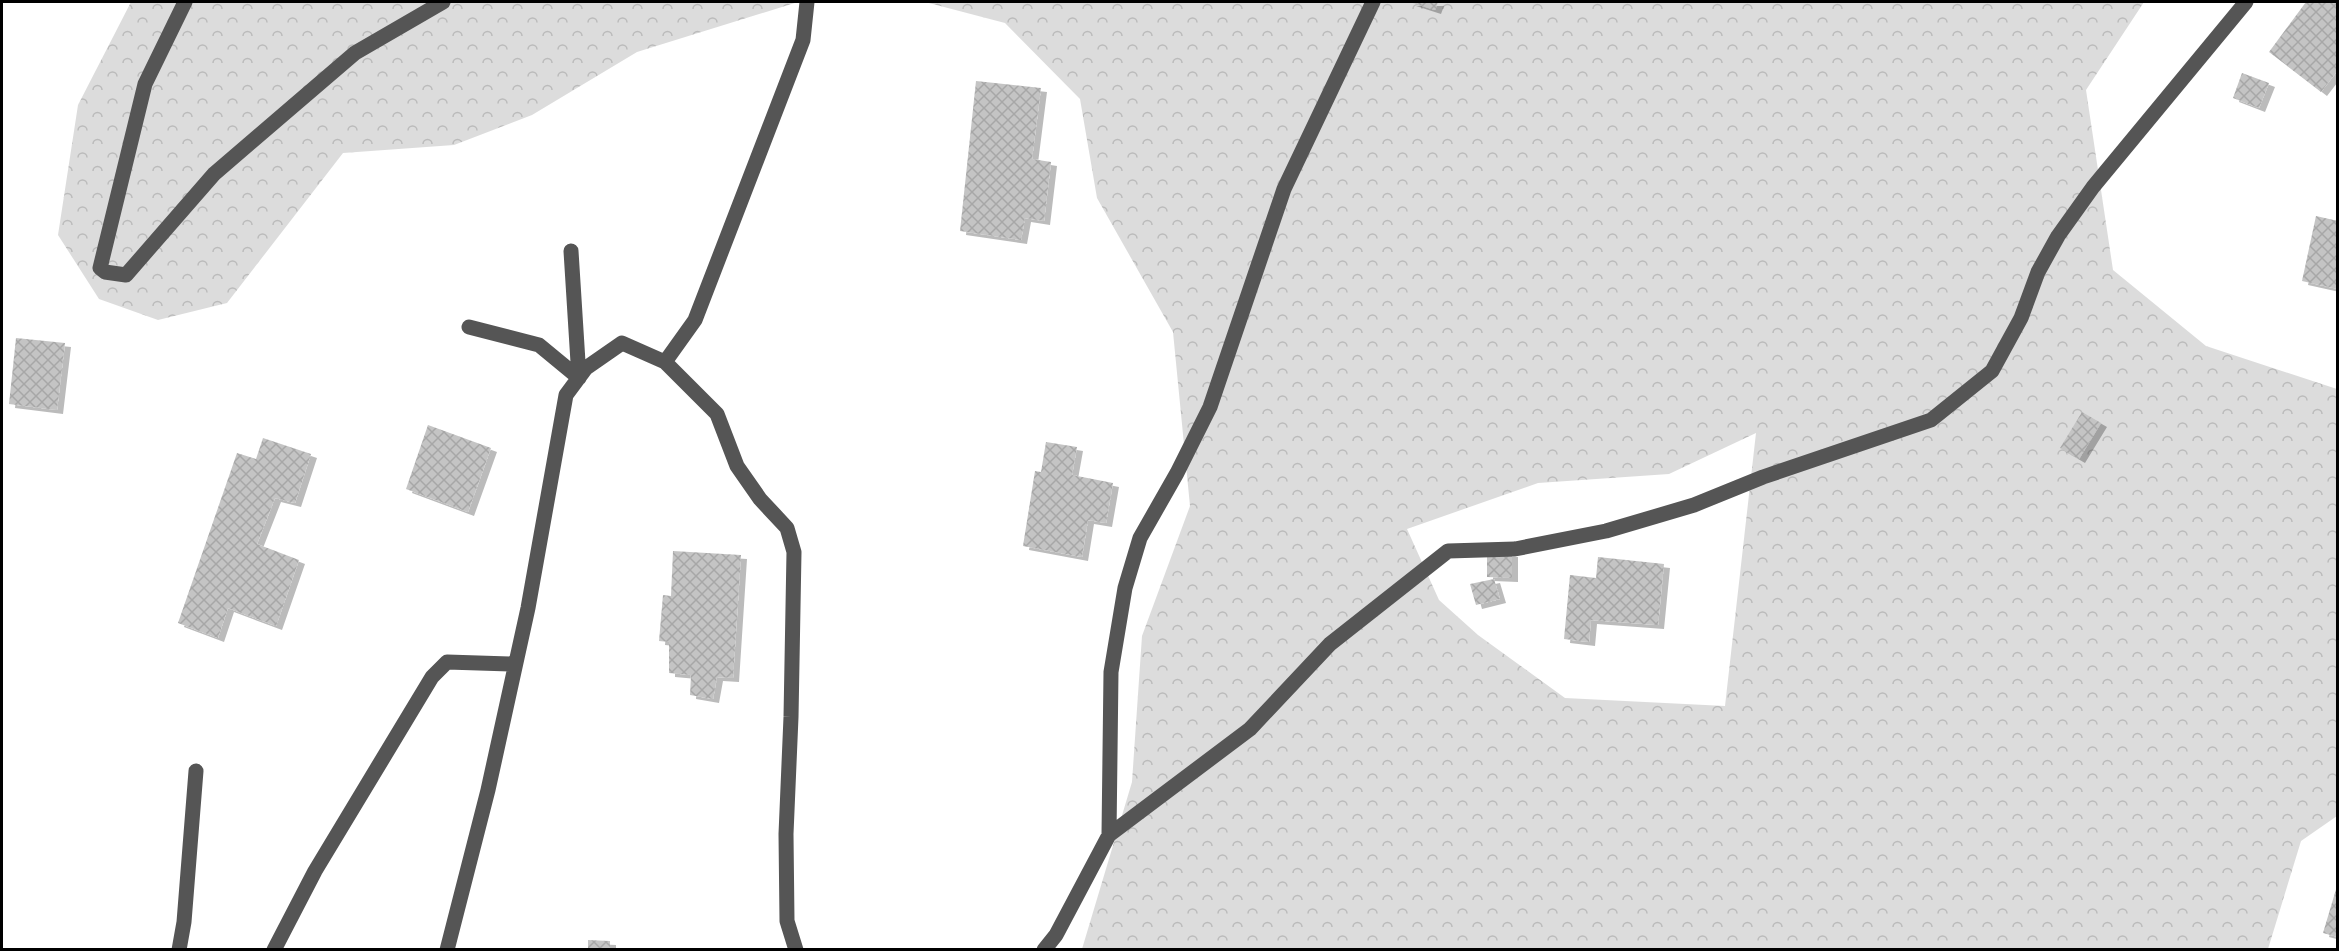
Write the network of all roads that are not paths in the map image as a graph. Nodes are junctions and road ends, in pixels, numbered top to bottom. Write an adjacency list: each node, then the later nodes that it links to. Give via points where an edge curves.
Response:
1 (185, 2): 2 (street, via 145,84 100,268 105,272 126,275 214,174 355,52)
2 (443, 2)
3 (807, 2): 8 (street, via 803,40 695,320)
4 (1373, 2): 12 (street, via 1284,189 1210,407 1140,538 1125,588 1111,672)
5 (2246, 2): 12 (street, via 2093,187 2058,236 1992,371 1931,420 1762,477 1694,505 1606,531 1515,549 1448,550 1330,645 1250,729)
6 (571, 251): 9 (street)
7 (469, 327): 9 (street, via 539,345)
8 (665, 362): 9 (street, via 622,343 586,368); 16 (street, via 717,414 737,466 787,528 794,552 786,834 787,921)
9 (579, 378): 10 (street, via 566,395 528,608)
10 (514, 664): 14 (street, via 447,662 432,677 315,871); 15 (street, via 488,790)
11 (196, 771): 13 (street)
12 (1109, 835): 17 (street, via 1056,935)
13 (179, 950)
14 (274, 950)
15 (447, 950)
16 (796, 950)
17 (1044, 950)

